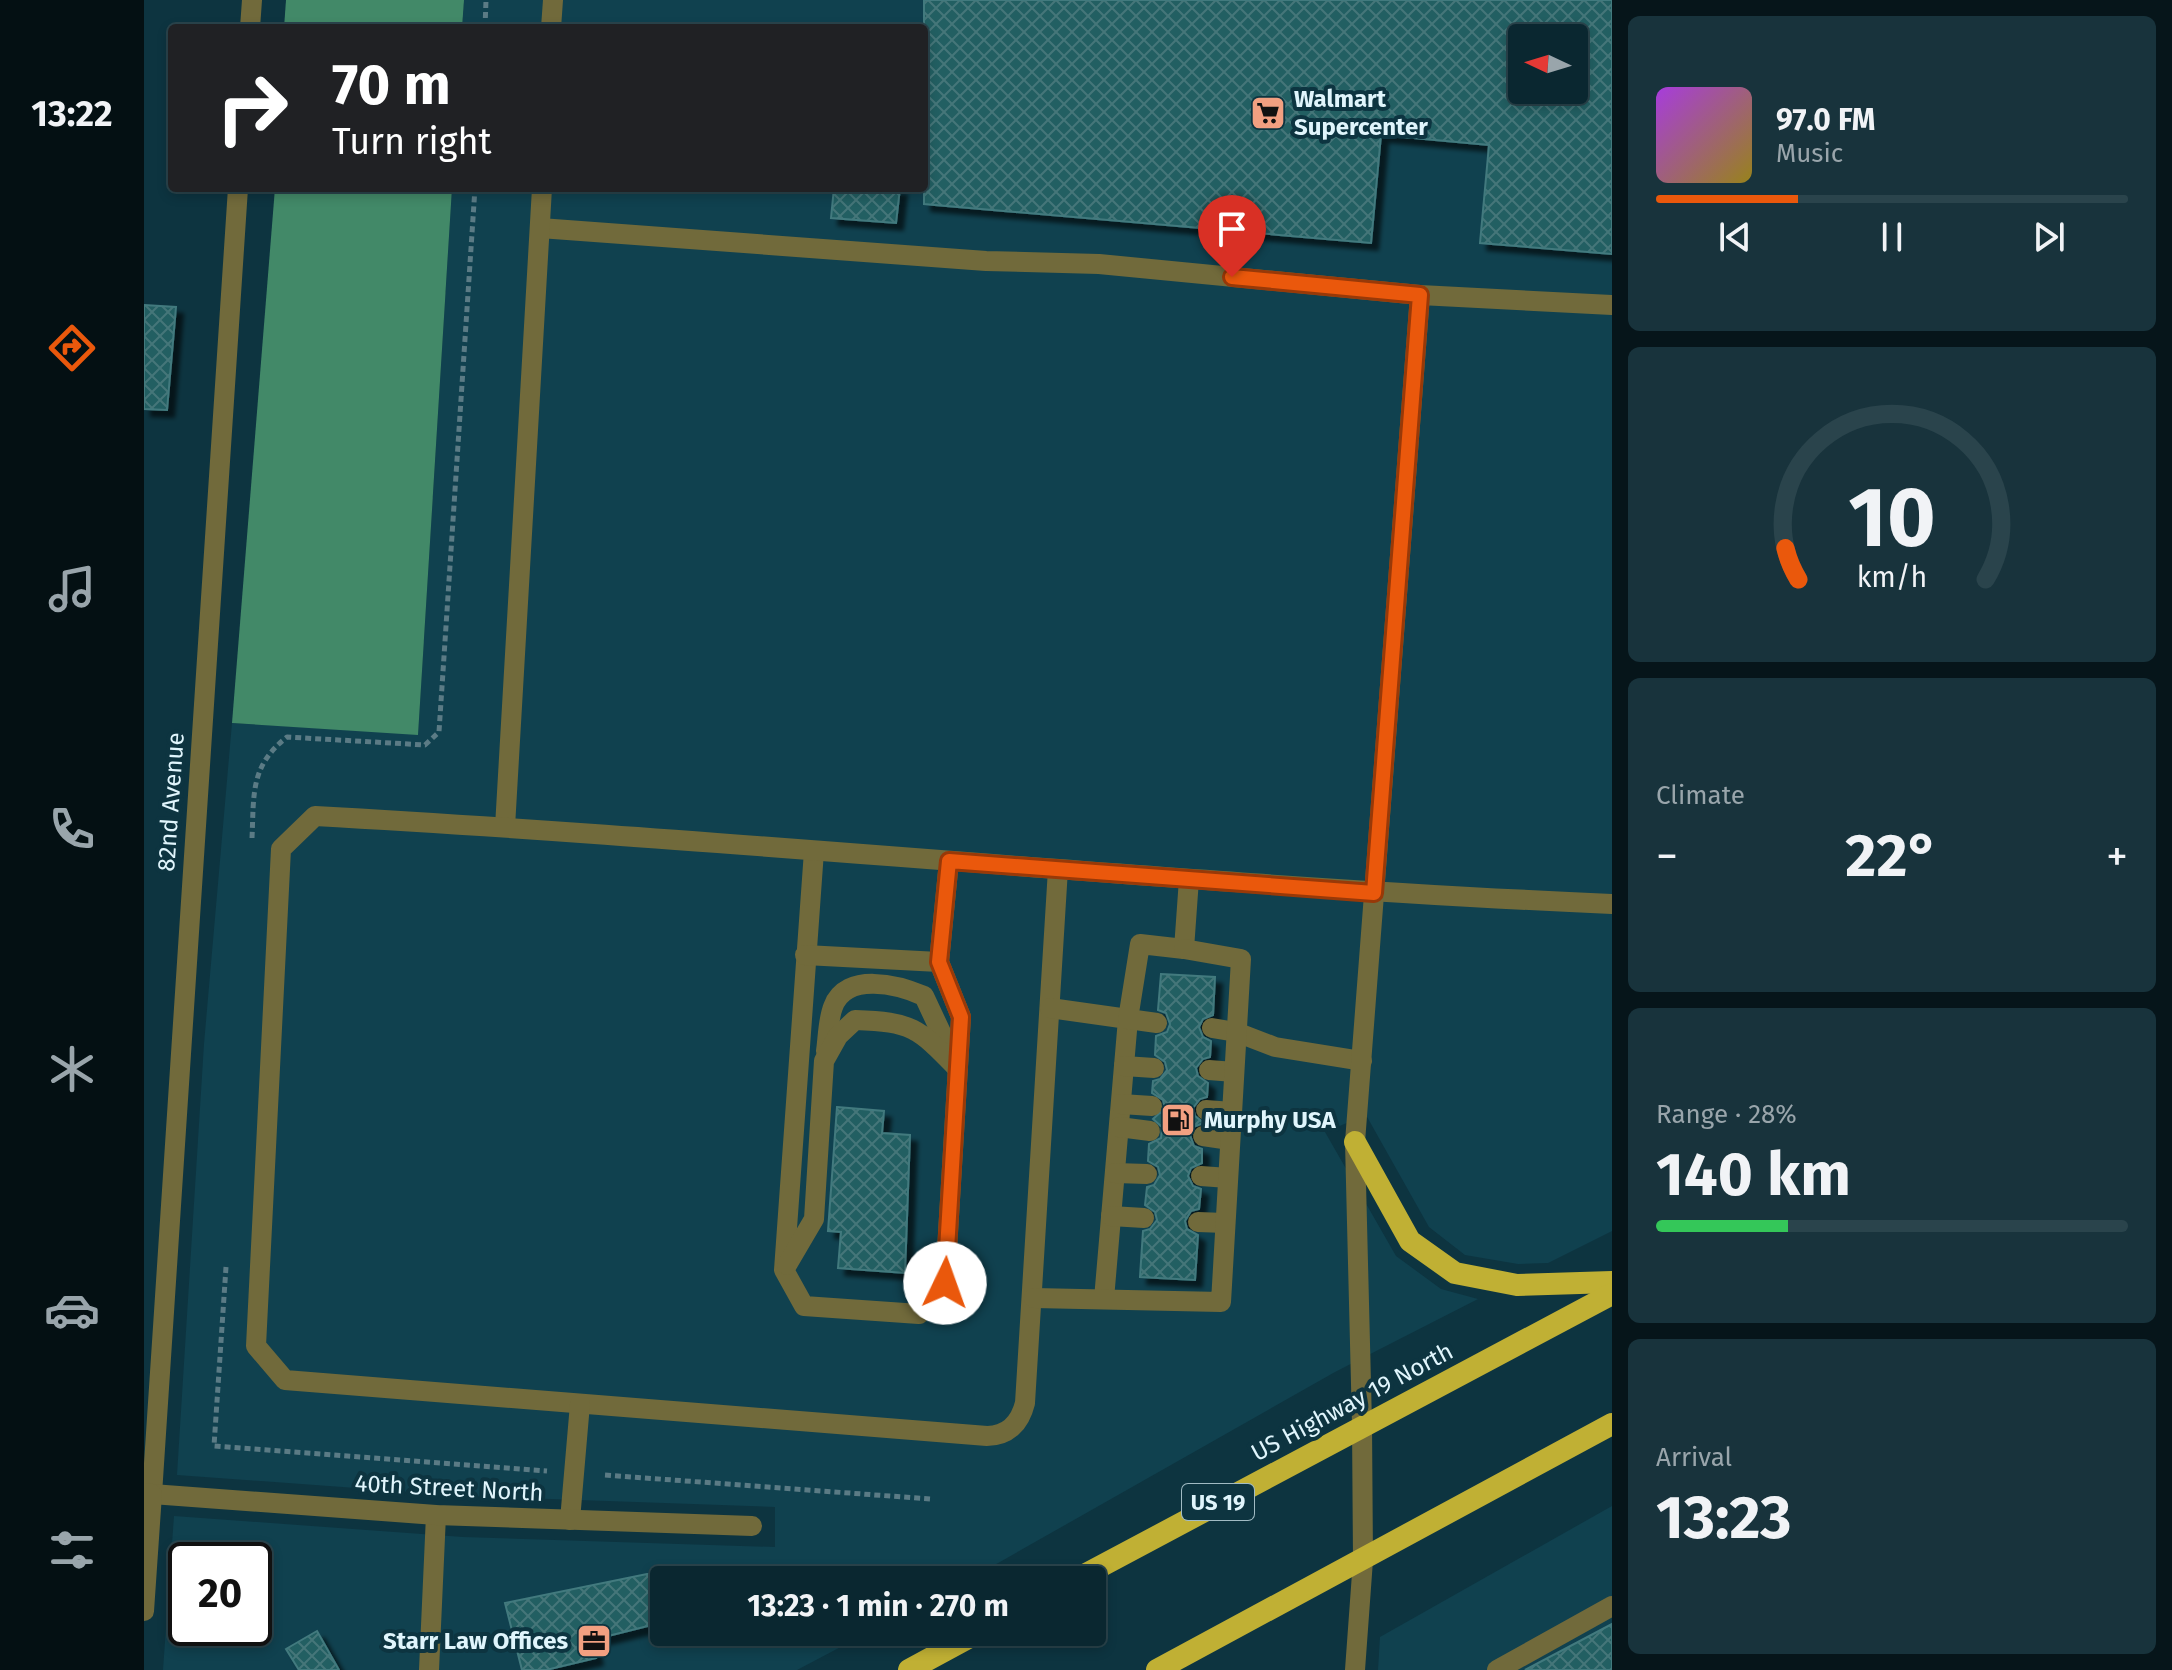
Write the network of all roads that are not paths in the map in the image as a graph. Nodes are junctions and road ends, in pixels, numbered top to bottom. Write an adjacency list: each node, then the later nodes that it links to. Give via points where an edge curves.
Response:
1 (252, 0): 3 (street)
2 (553, 0): 4 (street)
3 (250, 24)
4 (551, 24)
5 (238, 192): 57 (street, 82nd Avenue)
6 (542, 192): 7 (street)
7 (540, 228): 8 (street, via 986,261 1099,264); 10 (street)
8 (1420, 295): 9 (street); 15 (street)
9 (1612, 305)
10 (505, 827): 11 (street); 54 (street, via 315,816 281,849 256,1346 285,1380)
11 (814, 851): 12 (street); 18 (street)
12 (949, 861): 13 (street); 19 (street)
13 (1058, 869): 14 (street); 20 (street)
14 (1189, 879): 15 (street); 17 (street)
15 (1374, 893): 16 (street); 26 (street)
16 (1612, 904)
17 (1184, 949): 21 (street, via 1140,944); 24 (street, via 1241,959)
18 (805, 955): 19 (street); 49 (street)
19 (939, 962): 29 (street, via 961,1017)
20 (1050, 1008): 21 (street); 52 (street)
21 (1128, 1019): 22 (street); 27 (street)
22 (1157, 1023)
23 (1212, 1028): 24 (street)
24 (1236, 1032): 26 (street, via 1275,1047); 31 (street)
25 (824, 1061): 29 (street, via 855,1020 899,1022 924,1034); 29 (street, via 833,1007 842,992 861,984 892,985 924,996); 49 (street, via 814,1219)
26 (1362, 1061): 40 (street)
27 (1124, 1066): 28 (street); 32 (street)
28 (1154, 1068)
29 (958, 1069): 49 (street, via 945,1283 919,1314 804,1306)
30 (1209, 1070): 31 (street)
31 (1234, 1072): 35 (street)
32 (1121, 1104): 33 (street); 36 (street)
33 (1152, 1106)
34 (1206, 1110): 35 (street)
35 (1232, 1112): 39 (street)
36 (1119, 1127): 37 (street); 41 (street)
37 (1150, 1131)
38 (1203, 1136): 39 (street)
39 (1230, 1140): 44 (street)
40 (1355, 1142): 50 (highway, via 1410,1241 1455,1273 1517,1285); 55 (street)
41 (1115, 1173): 42 (street); 45 (street)
42 (1147, 1174)
43 (1201, 1176): 44 (street)
44 (1228, 1178): 48 (street)
45 (1111, 1216): 46 (street); 53 (street)
46 (1144, 1218)
47 (1198, 1222): 48 (street)
48 (1225, 1223): 53 (street, via 1221,1302)
49 (784, 1270)
50 (1612, 1282)
51 (1612, 1294): 55 (highway, US Highway 19 North / US 19)
52 (1034, 1298): 53 (street); 54 (street, via 1022,1414 1011,1429 995,1436)
53 (1104, 1299)
54 (580, 1404): 59 (street)
55 (1362, 1424): 61 (street); 62 (highway, US Highway 19 North / US 19)
56 (1612, 1424): 61 (highway)
57 (147, 1491): 58 (street, 40th Street North); 64 (street, 82nd Avenue)
58 (436, 1515): 59 (street, 40th Street North); 66 (street)
59 (570, 1520): 60 (street, 40th Street North)
60 (752, 1526)
61 (1363, 1560): 68 (highway); 69 (street)
62 (1101, 1566)
63 (1612, 1606): 70 (street)
64 (144, 1611)
65 (953, 1646): 67 (highway)
66 (429, 1670)
67 (909, 1670)
68 (1157, 1670)
69 (1355, 1670)
70 (1497, 1670)

